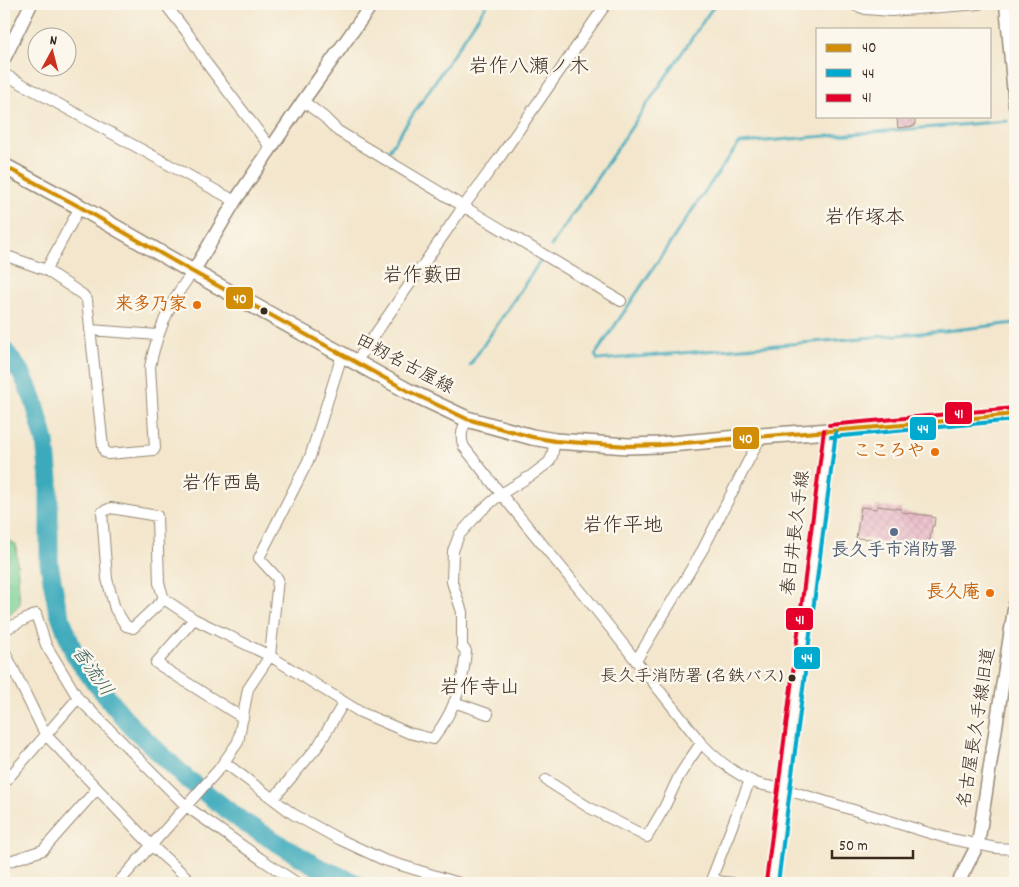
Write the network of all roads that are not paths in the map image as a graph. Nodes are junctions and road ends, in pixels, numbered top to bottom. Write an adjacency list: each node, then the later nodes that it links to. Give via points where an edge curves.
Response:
1 (31, 4): 8 (street)
2 (166, 4): 12 (street)
3 (372, 4): 10 (street)
4 (606, 4): 16 (street)
5 (850, 4): 6 (street, via 890,11)
6 (979, 4)
7 (1006, 4): 11 (street)
8 (4, 59)
9 (4, 74): 14 (street)
10 (303, 101): 12 (street); 16 (street, via 338,131)
11 (1015, 106)
12 (271, 148): 14 (street)
13 (4, 166): 15 (main road, 田籾名古屋線)
14 (235, 200): 19 (street)
15 (80, 207): 18 (street); 19 (main road, 田籾名古屋線)
16 (463, 207): 20 (street); 24 (street)
17 (4, 256): 18 (street)
18 (46, 270): 21 (street, via 87,300)
19 (193, 272): 22 (street, via 176,295); 23 (main road, 田籾名古屋線)
20 (621, 301)
21 (90, 330): 22 (street); 22 (street, via 103,447 108,454 156,448 150,367)
22 (158, 335)
23 (342, 354): 24 (main road, 田籾名古屋線); 37 (street, via 310,457 259,558 278,579)
24 (356, 362): 26 (main road, 田籾名古屋線)
25 (1015, 414): 27 (main road)
26 (467, 418): 29 (main road, 田籾名古屋線); 30 (street, via 461,434 462,443)
27 (830, 431): 28 (main road, 田籾名古屋線); 52 (main road, 春日井長久手線)
28 (761, 436): 29 (main road, 田籾名古屋線, via 628,446); 38 (street, via 703,549)
29 (555, 441): 30 (street, via 549,462)
30 (501, 494): 38 (street); 43 (street, via 481,510 459,535 453,551 452,582 462,612 462,647 466,651 462,679)
31 (164, 599): 31 (street, via 159,583 157,516 111,508 102,512 107,579 115,610 126,626 133,628); 33 (street)
32 (1015, 603): 34 (street, 名古屋長久手線旧道)
33 (194, 619): 37 (street); 45 (street, via 156,663)
34 (1013, 628): 56 (street, 名古屋長久手線旧道)
35 (4, 630): 41 (street, via 36,614 46,645)
36 (4, 650): 39 (street)
37 (270, 656): 42 (street); 45 (street, via 248,689)
38 (636, 661): 47 (street)
39 (12, 667): 40 (street); 46 (street)
40 (4, 677)
41 (78, 698): 46 (street); 55 (street)
42 (344, 702): 43 (street, via 409,733 433,740); 54 (street, via 318,746)
43 (454, 702): 44 (street)
44 (488, 714)
45 (243, 718): 48 (street, via 238,742)
46 (45, 734): 51 (street); 53 (street)
47 (701, 743): 49 (street, via 679,776 647,837 588,807); 50 (street, via 731,769)
48 (221, 766): 54 (street); 55 (street)
49 (546, 780)
50 (750, 780): 52 (street); 64 (street, via 712,874 716,880)
51 (4, 783)
52 (784, 788): 56 (street, via 946,838); 65 (main road, 春日井長久手線)
53 (97, 789): 57 (street); 59 (street, via 43,850)
54 (273, 799): 63 (street, via 339,840 384,860)
55 (189, 803): 57 (street); 62 (street)
56 (978, 844): 58 (street); 66 (street, 名古屋長久手線旧道)
57 (151, 845): 60 (street); 61 (street)
58 (1015, 849)
59 (4, 863)
60 (118, 883)
61 (193, 883)
62 (297, 883)
63 (459, 883)
64 (733, 883)
65 (772, 883)
66 (958, 883)

